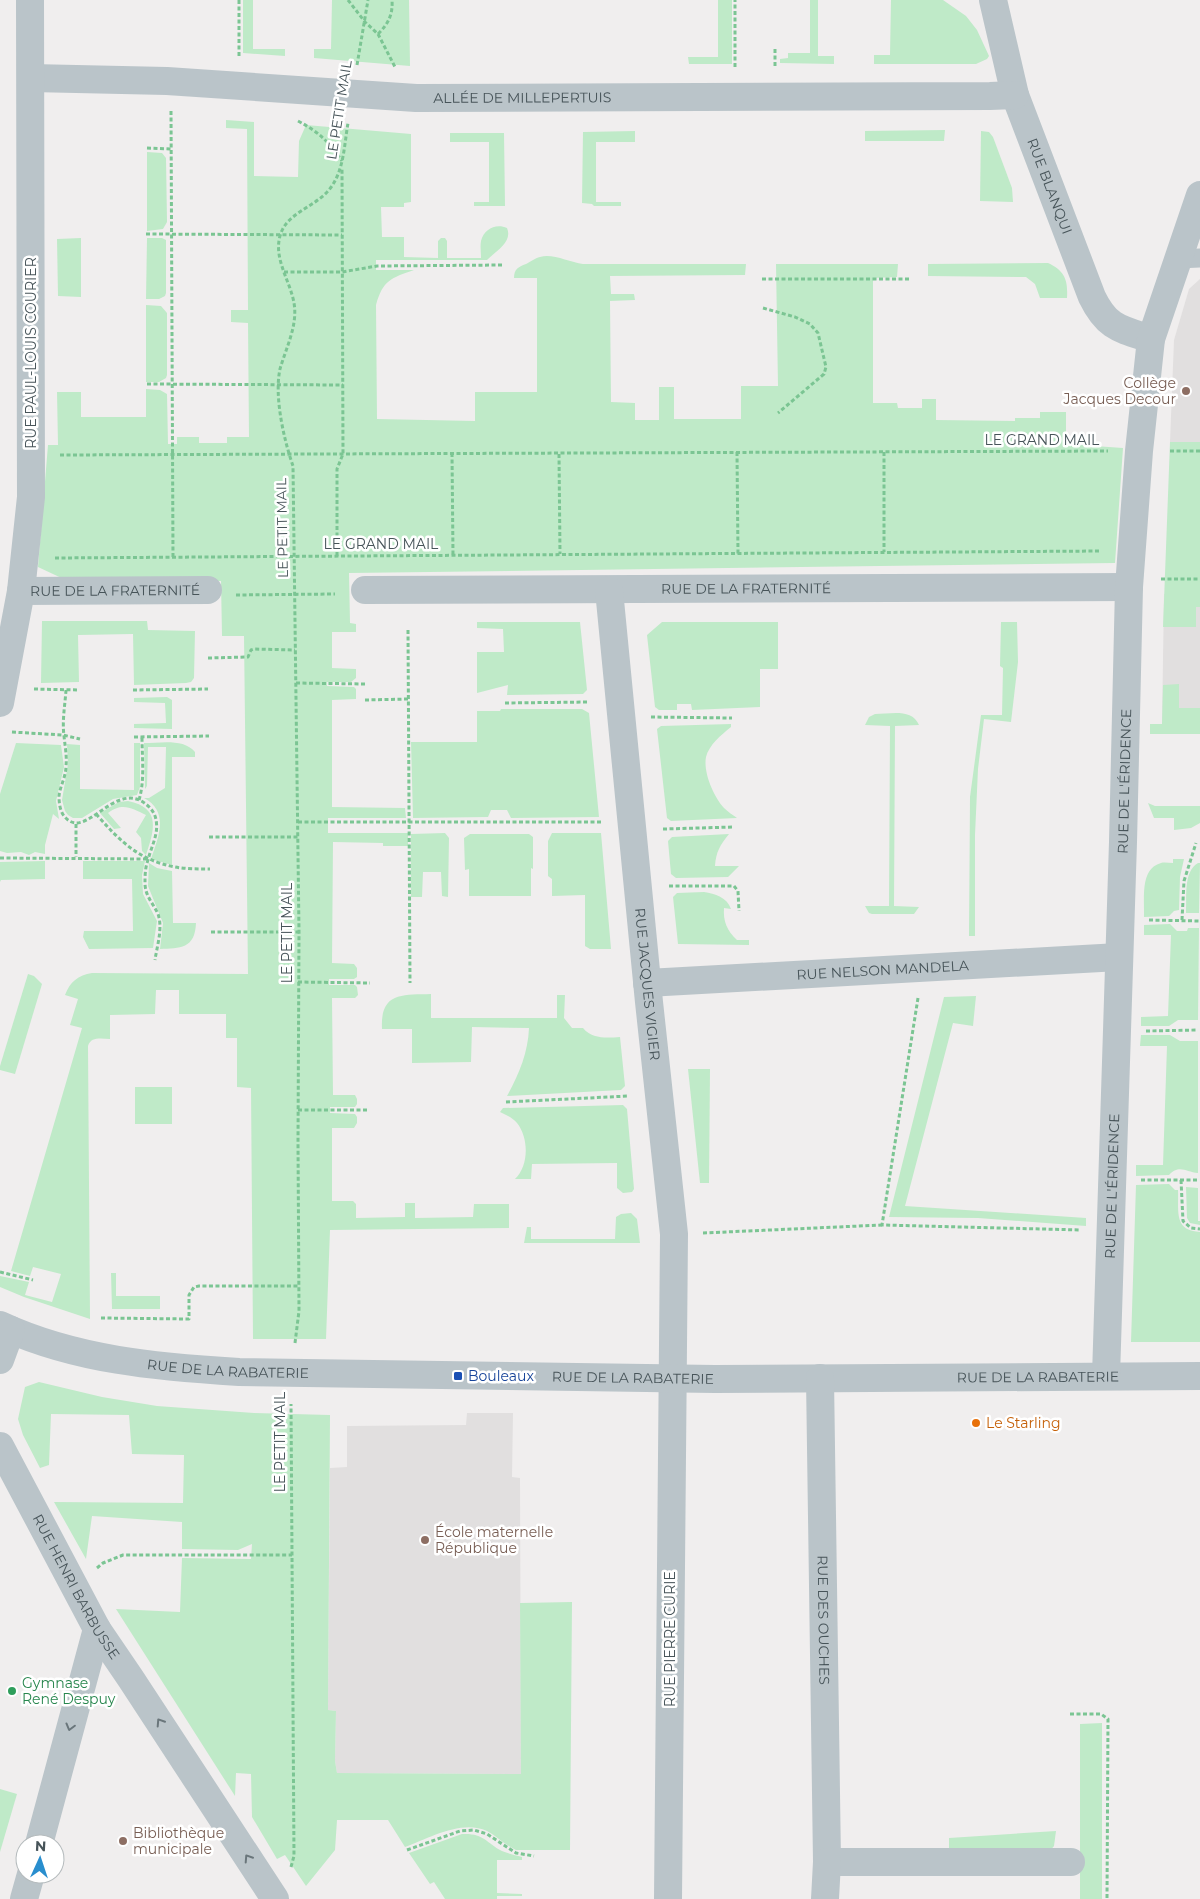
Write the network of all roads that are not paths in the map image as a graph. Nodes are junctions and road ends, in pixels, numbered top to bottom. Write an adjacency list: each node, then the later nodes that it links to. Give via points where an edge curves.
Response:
1 (30, 0): 3 (street, RUE PAUL-LOUIS COURIER)
2 (993, 0): 4 (street, RUE BLANQUI)
3 (31, 78): 4 (street, ALLÉE DE MILLEPERTUIS, via 135,79 416,98); 11 (street, RUE PAUL-LOUIS COURIER, via 32,452 31,497)
4 (1015, 94): 7 (street, RUE BLANQUI, via 1099,312 1107,322 1122,330)
5 (1200, 195): 6 (street, RUE DE L'ÉRIDENCE)
6 (1189, 259): 7 (street, RUE DE L'ÉRIDENCE)
7 (1151, 339): 8 (street, RUE DE L'ÉRIDENCE)
8 (1129, 588): 10 (street, RUE DE LA FRATERNITÉ); 14 (street, RUE DE L'ÉRIDENCE)
9 (365, 590): 10 (street, RUE DE LA FRATERNITÉ)
10 (609, 590): 15 (street, RUE JACQUES VIGIER)
11 (21, 591): 12 (street, RUE DE LA FRATERNITÉ); 13 (street, RUE PAUL-LOUIS COURIER)
12 (218, 592)
13 (1, 696)
14 (1119, 957): 15 (street, RUE NELSON MANDELA); 18 (street, RUE DE L'ÉRIDENCE)
15 (647, 983): 20 (street, RUE JACQUES VIGIER, via 674,1234)
16 (5, 1328): 17 (street); 20 (street, RUE DE LA RABATERIE, via 55,1346 114,1360 171,1368 290,1374)
17 (0, 1360)
18 (1106, 1376): 19 (street, RUE DE LA RABATERIE); 21 (street, RUE DE LA RABATERIE)
19 (1200, 1376)
20 (672, 1378): 21 (street, RUE DE LA RABATERIE); 30 (street, RUE PIERRE CURIE)
21 (820, 1378): 25 (street, RUE DES OUCHES)
22 (0, 1446): 23 (street, RUE HENRI BARBUSSE)
23 (97, 1630): 24 (street, one-way to 24); 29 (street, RUE HENRI BARBUSSE, one-way to 23)
24 (42, 1834)
25 (826, 1862): 26 (street); 31 (street, RUE DES OUCHES)
26 (1071, 1862)
27 (28, 1884): 28 (street)
28 (24, 1899)
29 (275, 1899)
30 (668, 1899)
31 (825, 1899)

